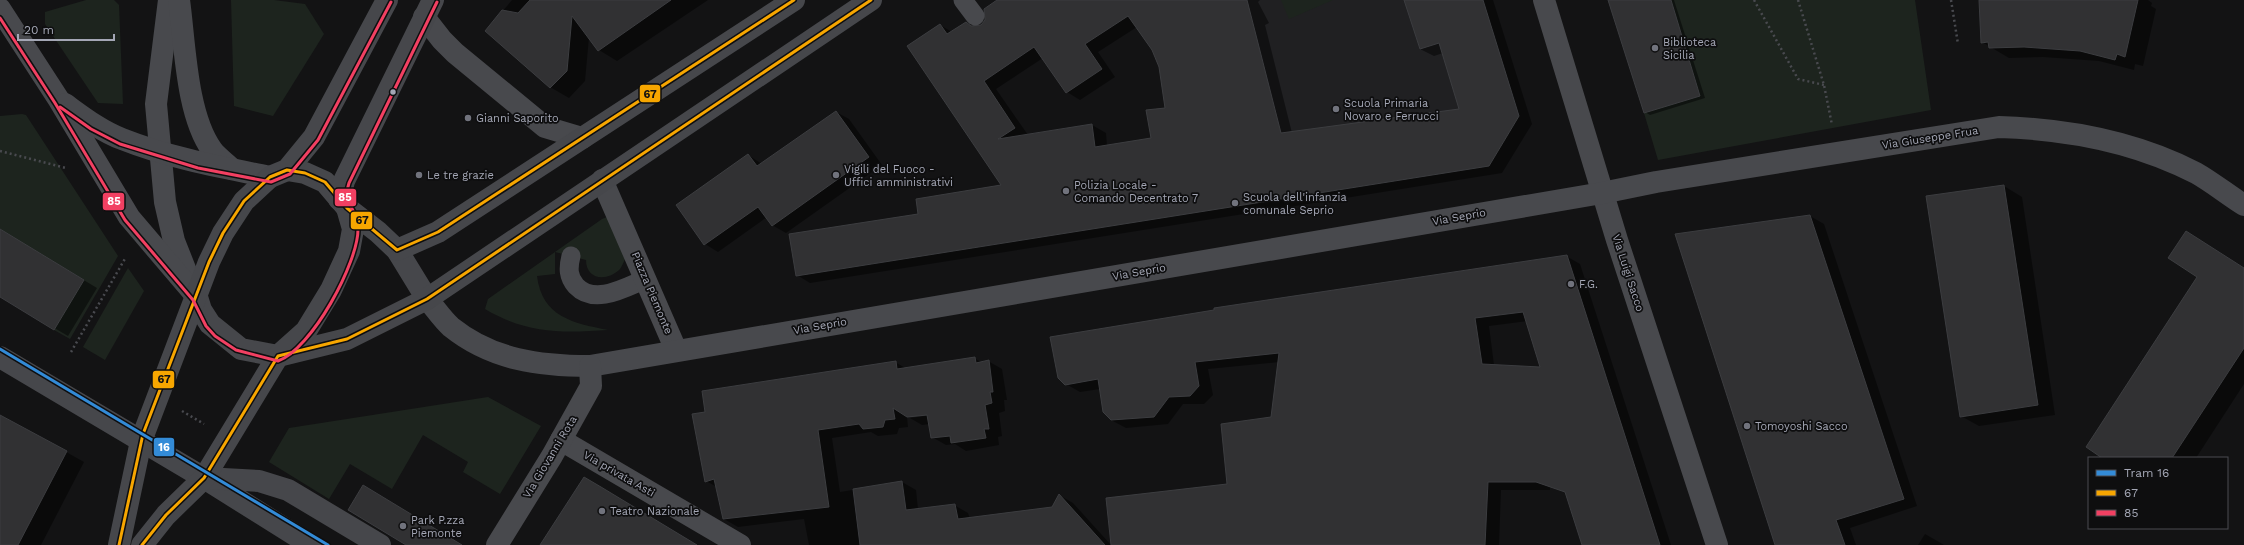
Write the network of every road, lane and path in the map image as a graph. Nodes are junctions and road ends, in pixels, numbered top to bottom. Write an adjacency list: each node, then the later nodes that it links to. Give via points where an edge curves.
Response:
1 (169, 0): 20 (street, Piazza Piemonte, via 156,104)
2 (179, 0): 22 (street, via 193,105 201,130 212,150)
3 (387, 0): 23 (main road, via 314,137)
4 (794, 0): 18 (main road)
5 (871, 0): 24 (main road)
6 (963, 0): 13 (lane)
7 (1544, 0): 25 (street, Via Luigi Sacco)
8 (1754, 0): 15 (path, via 1798,79)
9 (1798, 0): 15 (path)
10 (1951, 0): 14 (path)
11 (429, 8): 18 (street, via 442,40 455,53 545,127); 26 (main road, via 344,182)
12 (4, 9): 16 (street, Piazza Piemonte)
13 (975, 16)
14 (1958, 44)
15 (1824, 85): 17 (path)
16 (59, 100): 20 (street, Piazza Piemonte, via 94,125 121,139); 32 (street, Piazza Piemonte, via 129,216)
17 (1833, 129)
18 (582, 138): 28 (main road, via 438,232)
19 (0, 151): 21 (path)
20 (160, 152): 22 (street, Piazza Piemonte); 32 (street, Piazza Piemonte, via 165,202 174,241)
21 (68, 169)
22 (232, 169): 23 (street, Piazza Piemonte)
23 (278, 173): 26 (main road, Piazza Piemonte, via 305,174 324,182); 32 (main road, via 244,201 223,233)
24 (602, 180): 31 (street, Piazza Piemonte); 33 (main road, Piazza Piemonte)
25 (1602, 193): 27 (street, Via Giuseppe Frua, via 1999,127 2063,132 2135,148 2196,174); 34 (street, Via Seprio); 50 (street, Via Luigi Sacco)
26 (343, 204): 28 (main road, Piazza Piemonte); 37 (main road, Piazza Piemonte, via 353,229 349,251 306,331)
27 (2244, 205)
28 (397, 250): 33 (main road, Piazza Piemonte)
29 (127, 254): 35 (path)
30 (571, 256): 31 (lane, via 568,267 571,280 579,289 590,294 615,292)
31 (646, 279): 34 (street, Piazza Piemonte)
32 (196, 297): 37 (main road, Piazza Piemonte, via 210,324 230,342 241,349); 42 (main road)
33 (427, 298): 37 (main road, Piazza Piemonte, via 347,339); 38 (street, Piazza Piemonte, via 450,326 473,342 498,354 535,364)
34 (676, 350): 38 (street, Piazza Piemonte)
35 (71, 352)
36 (0, 356): 42 (main road)
37 (278, 356): 43 (main road, Piazza Piemonte)
38 (590, 366): 41 (street, Via Giovanni Rota, via 591,386)
39 (180, 410): 40 (path)
40 (206, 425)
41 (561, 440): 48 (street, Via Giovanni Rota); 49 (street, Via privata Asti)
42 (140, 441): 43 (main road); 44 (main road)
43 (204, 478): 45 (main road, Piazza Piemonte, via 166,515); 46 (main road); 47 (main road, via 259,481 288,490)
44 (120, 545)
45 (142, 545)
46 (311, 545)
47 (380, 545)
48 (497, 545)
49 (740, 545)
50 (1717, 545)

